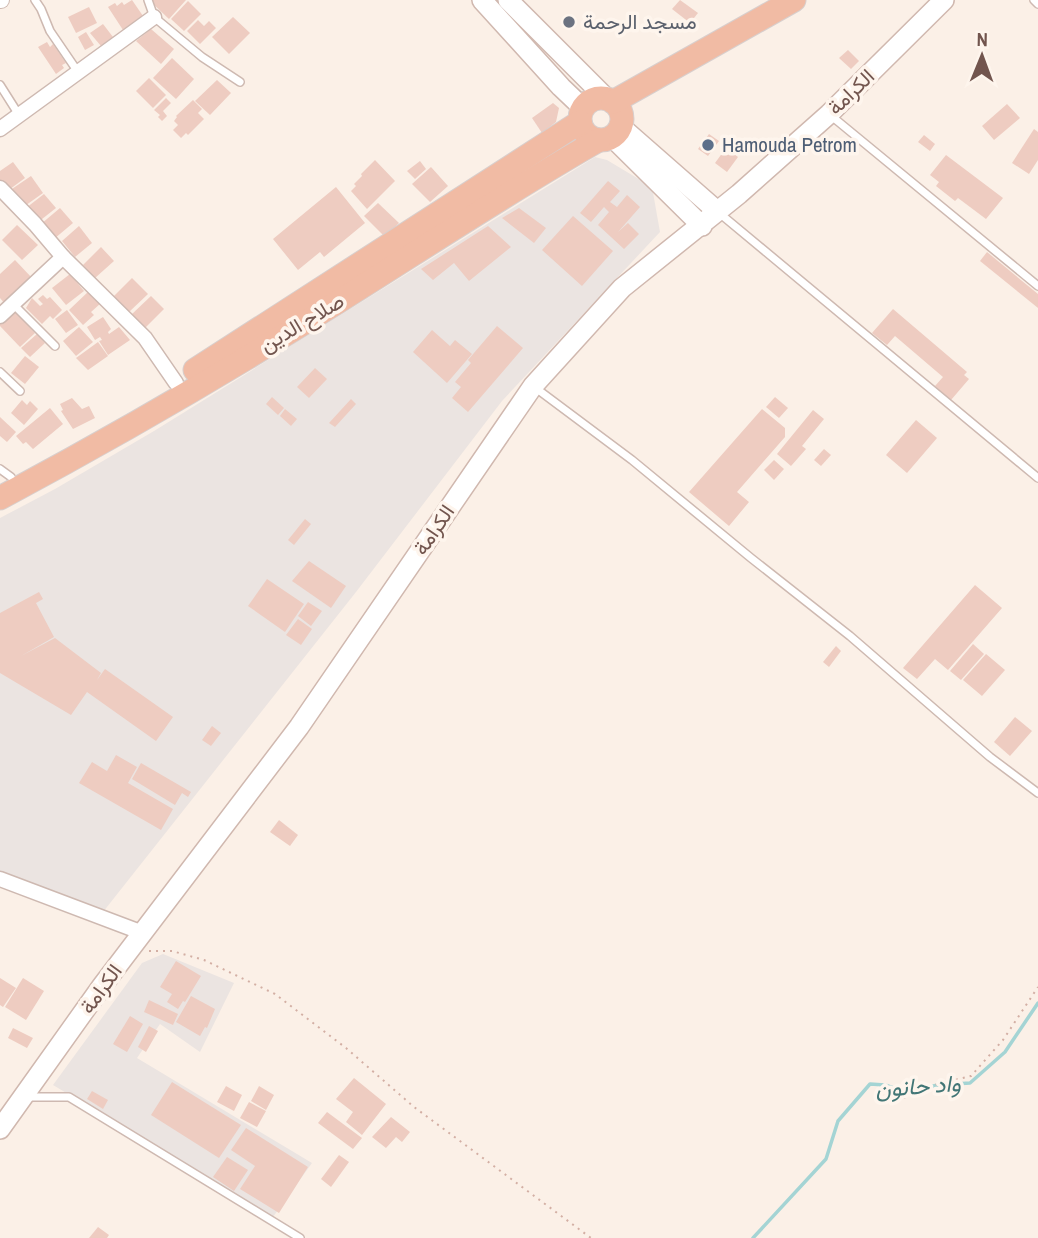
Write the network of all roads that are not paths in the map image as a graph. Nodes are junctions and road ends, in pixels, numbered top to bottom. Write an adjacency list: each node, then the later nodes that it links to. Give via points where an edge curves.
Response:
1 (35, 0): 10 (lane, via 50,32)
2 (148, 0): 9 (lane)
3 (482, 0): 16 (main road)
4 (508, 0): 13 (main road)
5 (794, 0): 13 (highway)
6 (944, 0): 14 (main road, الكرامة)
7 (1034, 0): 8 (lane)
8 (1038, 4)
9 (153, 17): 10 (street); 11 (lane)
10 (78, 72): 15 (street)
11 (240, 82)
12 (0, 85): 15 (lane)
13 (610, 100): 16 (highway, via 593,99); 18 (highway, via 621,113)
14 (829, 114): 20 (main road, الكرامة); 26 (lane)
15 (19, 115): 17 (street)
16 (581, 115): 18 (highway, via 586,134); 31 (highway, صلاح الدين)
17 (0, 129)
18 (610, 134): 21 (main road); 36 (highway, صلاح الدين, via 304,322)
19 (0, 188): 25 (street)
20 (739, 194): 21 (main road); 22 (main road, الكرامة)
21 (683, 195): 22 (main road); 23 (main road); 24 (main road)
22 (717, 211): 23 (main road, الكرامة); 35 (lane)
23 (702, 226): 24 (main road, الكرامة)
24 (678, 245): 32 (main road, الكرامة, via 622,288)
25 (63, 257): 27 (street); 31 (street, via 145,338)
26 (1038, 286)
27 (13, 304): 28 (street); 29 (lane)
28 (0, 316)
29 (55, 346)
30 (0, 372): 33 (lane)
31 (176, 383): 34 (highway, صلاح الدين)
32 (533, 386): 37 (lane, via 632,460); 39 (main road, الكرامة, via 299,727)
33 (20, 391)
34 (4, 476)
35 (1038, 478)
36 (0, 498)
37 (1038, 793)
38 (0, 879): 39 (street)
39 (143, 933): 40 (main road, الكرامة)
40 (23, 1097): 41 (main road, الكرامة); 42 (lane, via 69,1097)
41 (0, 1129)
42 (300, 1238)

